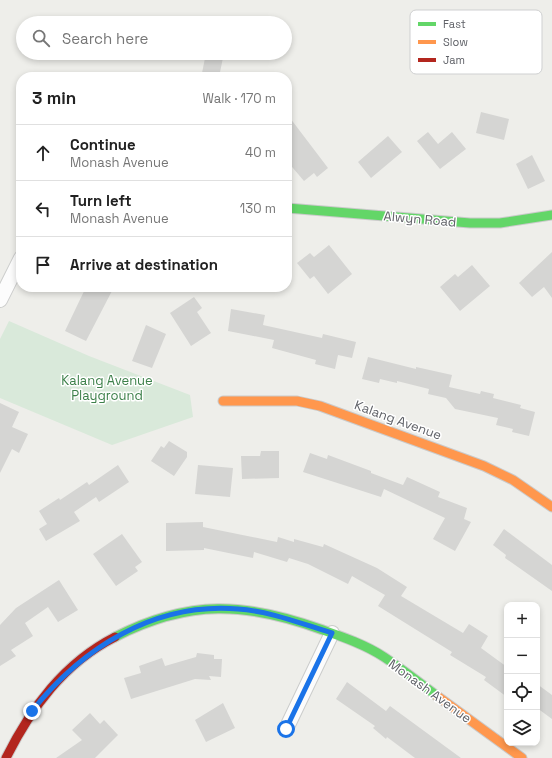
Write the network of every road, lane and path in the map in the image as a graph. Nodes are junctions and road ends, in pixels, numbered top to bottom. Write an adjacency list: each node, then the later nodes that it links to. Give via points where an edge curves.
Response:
1 (292, 208): 2 (street, Alwyn Road, via 470,223 500,223)
2 (552, 215)
3 (16, 268): 4 (street)
4 (0, 300)
5 (223, 400): 6 (street, Kalang Avenue, via 297,401 320,406 484,466 513,480)
6 (552, 507)
7 (332, 633): 8 (street); 9 (street, Monash Avenue, via 286,618 239,609 184,612 141,625 94,649 50,689 32,711); 10 (street, Monash Avenue, via 383,656)
8 (286, 729)
9 (6, 758)
10 (522, 758)

